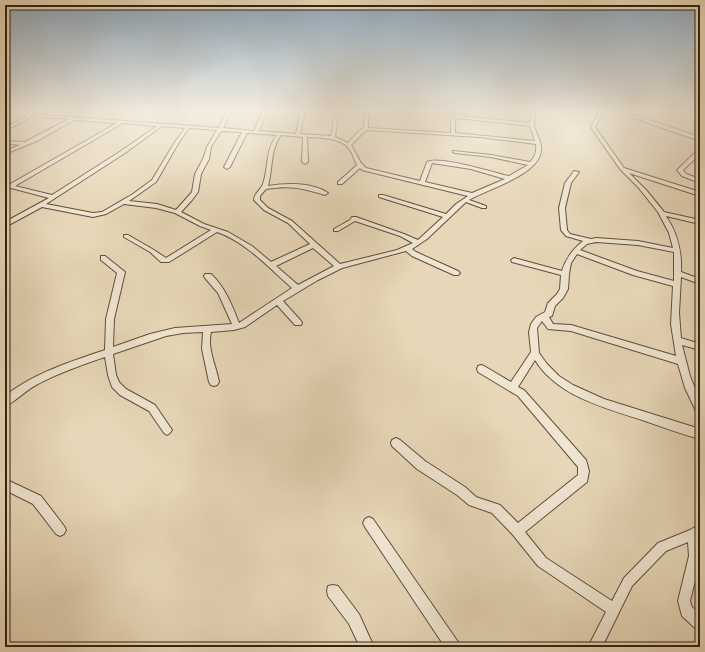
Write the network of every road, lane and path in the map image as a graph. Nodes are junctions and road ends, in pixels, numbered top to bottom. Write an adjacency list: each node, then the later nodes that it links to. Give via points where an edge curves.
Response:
1 (31, 141): 15 (street)
2 (88, 141): 32 (street)
3 (138, 141): 38 (street)
4 (177, 141): 40 (street, via 154,181)
5 (212, 141): 43 (street, via 198,174 195,192)
6 (240, 141): 25 (street)
7 (274, 141): 33 (street, via 269,152)
8 (305, 141): 21 (street)
9 (343, 141): 16 (street)
10 (352, 141): 16 (street)
11 (523, 141): 14 (street)
12 (603, 141): 26 (street)
13 (5, 142): 15 (street)
14 (538, 143): 23 (street, via 538,155)
15 (26, 144): 19 (street)
16 (350, 144): 24 (street)
17 (700, 151): 20 (street)
18 (455, 152): 23 (street)
19 (5, 153)
20 (692, 159): 22 (street); 29 (street, via 680,169 680,172)
21 (305, 162)
22 (699, 162)
23 (531, 164): 28 (street)
24 (360, 165): 30 (street); 31 (street, via 364,169)
25 (226, 167)
26 (622, 169): 35 (street); 44 (street, via 641,187)
27 (576, 172): 51 (street, via 568,183 562,208 564,230 568,235)
28 (509, 178): 31 (street, via 434,161 430,162); 36 (street)
29 (700, 181)
30 (340, 183)
31 (422, 183): 36 (street)
32 (7, 187): 38 (street)
33 (264, 188): 34 (street, via 294,184); 53 (street, via 257,196 257,200 266,209 290,222)
34 (325, 193)
35 (700, 194)
36 (473, 195): 39 (street)
37 (382, 196): 45 (street)
38 (52, 197): 41 (street)
39 (465, 200): 42 (street); 45 (street)
40 (124, 202): 41 (street, via 93,215); 43 (street, via 157,206)
41 (40, 205): 47 (street)
42 (484, 207)
43 (177, 212): 48 (street)
44 (661, 213): 46 (street); 56 (street, via 675,239)
45 (446, 216): 52 (street)
46 (700, 222)
47 (5, 225)
48 (216, 229): 50 (street, via 167,260 163,260); 59 (street, via 250,247)
49 (336, 230): 52 (street, via 354,218)
50 (126, 236)
51 (588, 240): 55 (street); 56 (street, via 638,243)
52 (418, 242): 54 (street)
53 (314, 245): 59 (street); 60 (street)
54 (406, 248): 60 (street); 61 (street)
55 (575, 251): 62 (street); 66 (street, via 635,273)
56 (677, 251): 63 (street)
57 (102, 258): 75 (street, via 121,272 110,319)
58 (514, 260): 62 (street)
59 (271, 266): 67 (street)
60 (338, 266): 67 (street)
61 (456, 273)
62 (565, 274): 69 (street, via 564,289 551,305 549,314)
63 (679, 274): 65 (street); 66 (street)
64 (208, 276): 71 (street, via 221,291)
65 (700, 282)
66 (678, 285): 73 (street, via 675,312)
67 (298, 289): 68 (street)
68 (278, 301): 70 (street); 71 (street)
69 (544, 317): 76 (street, via 533,326); 77 (street, via 551,327 571,328)
70 (298, 323)
71 (237, 326): 72 (street)
72 (208, 330): 75 (street, via 175,332 139,340); 79 (street, via 205,346)
73 (678, 340): 74 (street); 77 (street)
74 (700, 347)
75 (108, 352): 81 (street, via 44,376); 83 (street, via 115,384 123,392 152,408)
76 (535, 353): 80 (street); 84 (street, via 540,363 551,374 590,398)
77 (683, 362): 82 (street)
78 (481, 369): 80 (street)
79 (214, 382)
80 (513, 387): 89 (street, via 582,464 584,471 583,478)
81 (5, 402)
82 (700, 410)
83 (167, 430)
84 (700, 434)
85 (396, 443): 89 (street, via 421,465 473,501 496,508)
86 (5, 484): 88 (street, via 37,500)
87 (369, 523): 95 (street)
88 (60, 530)
89 (517, 531): 92 (street, via 542,562)
90 (697, 532): 92 (street, via 662,547 628,582); 93 (street, via 695,556 684,601 686,611)
91 (333, 591): 94 (street, via 354,619)
92 (614, 610): 96 (street)
93 (700, 624)
94 (367, 647)
95 (453, 647)
96 (594, 647)

